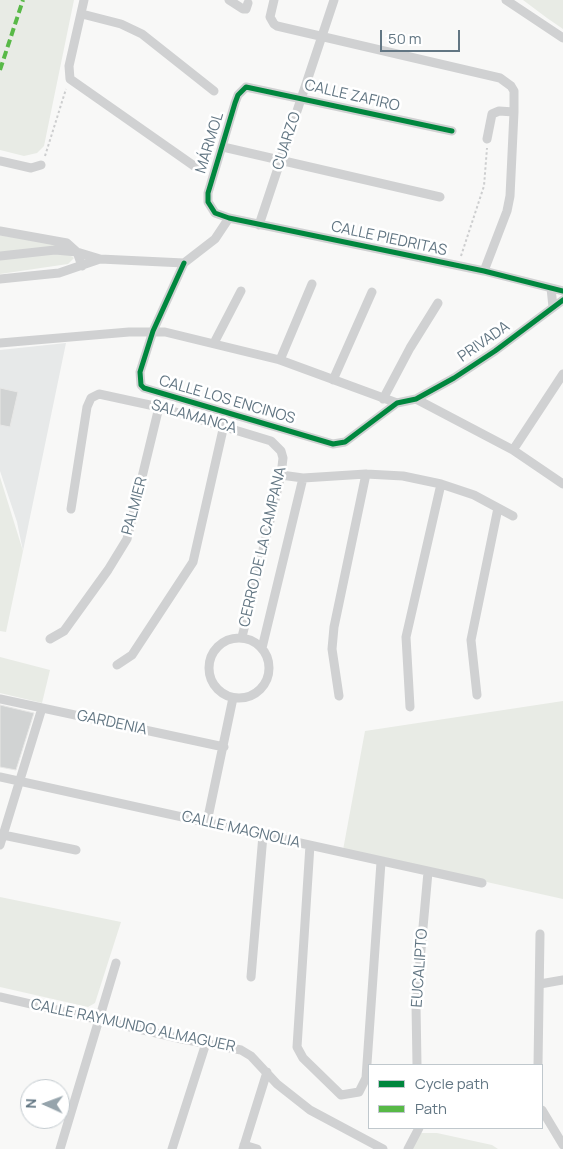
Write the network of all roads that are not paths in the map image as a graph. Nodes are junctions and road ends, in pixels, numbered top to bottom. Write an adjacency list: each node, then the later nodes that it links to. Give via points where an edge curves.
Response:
1 (84, 0): 7 (street)
2 (229, 0): 6 (street)
3 (274, 0): 8 (street, via 270,17 274,24)
4 (334, 0): 8 (street, CUARZO)
5 (506, 0): 9 (street)
6 (247, 6)
7 (82, 14): 11 (street, via 121,24 142,34); 20 (street, via 69,66 70,79)
8 (321, 37): 12 (street, CUARZO); 13 (street, via 500,78 514,90)
9 (563, 38)
10 (246, 86): 12 (street, CALLE ZAFIRO); 16 (street, MÁRMOL, via 238,95)
11 (214, 91)
12 (301, 97): 14 (street, CALLE ZAFIRO); 17 (street, CUARZO)
13 (514, 112): 15 (street, via 492,114); 31 (street, via 507,211)
14 (452, 131)
15 (487, 139)
16 (223, 147): 17 (street); 22 (street, MÁRMOL, via 208,193)
17 (281, 160): 21 (street); 24 (street, CUARZO)
18 (0, 161): 19 (street, via 32,168)
19 (42, 165)
20 (197, 168)
21 (440, 197)
22 (211, 209): 23 (street, CALLE PIEDRITAS)
23 (229, 218): 24 (street, CALLE PIEDRITAS); 29 (street, via 215,239)
24 (259, 225): 31 (street, CALLE PIEDRITAS)
25 (0, 231): 26 (street, via 63,241)
26 (77, 252): 27 (street, via 55,250); 28 (street); 30 (street)
27 (0, 256)
28 (100, 259): 29 (street); 30 (street)
29 (184, 263): 41 (street, CALLE LOS ENCINOS)
30 (82, 266): 32 (street, via 59,273)
31 (484, 271): 34 (street, CALLE PIEDRITAS)
32 (0, 280)
33 (312, 284): 44 (street)
34 (551, 288): 36 (street, CALLE PIEDRITAS); 40 (street)
35 (240, 291): 43 (street)
36 (563, 291)
37 (372, 292): 46 (street)
38 (563, 300): 40 (street, PRIVADA)
39 (438, 303): 47 (street)
40 (553, 307): 48 (street, PRIVADA, via 480,361)
41 (153, 331): 42 (street); 43 (street); 49 (street, CALLE LOS ENCINOS, via 139,377 144,388 333,444 345,442)
42 (0, 343)
43 (214, 343): 44 (street)
44 (280, 360): 46 (street)
45 (563, 374): 52 (street)
46 (333, 380): 47 (street)
47 (383, 399): 49 (street)
48 (416, 399): 49 (street, PRIVADA); 52 (street)
49 (397, 403)
50 (159, 407): 51 (street, SALAMANCA); 60 (street, SALAMANCA, via 109,394 94,396 87,408); 63 (street, PALMIER, via 127,538 64,630)
51 (224, 426): 53 (street, SALAMANCA, via 271,441); 65 (street, via 193,562 132,655)
52 (513, 450): 58 (street)
53 (284, 458): 55 (street, CERRO DE LA CAMPANA)
54 (366, 474): 56 (street); 57 (street, via 403,476); 66 (street, via 334,627 332,649)
55 (281, 475): 56 (street); 62 (street, CERRO DE LA CAMPANA)
56 (303, 478): 64 (street)
57 (441, 484): 59 (street, via 474,495); 70 (street, via 406,637)
58 (563, 484)
59 (498, 508): 61 (street); 67 (street, via 470,640)
60 (71, 509)
61 (513, 516)
62 (242, 637): 64 (street); 68 (street, via 221,643 208,662 212,684 220,693)
63 (50, 639)
64 (262, 648): 68 (street, via 269,668 267,679 252,696)
65 (118, 665)
66 (339, 696)
67 (477, 696)
68 (233, 698): 72 (street)
69 (0, 699): 71 (street, GARDENIA)
70 (410, 706)
71 (42, 708): 72 (street, GARDENIA); 74 (street)
72 (224, 747): 75 (street)
73 (0, 777): 74 (street, CALLE MAGNOLIA)
74 (20, 782): 75 (street, CALLE MAGNOLIA); 76 (street)
75 (207, 822): 77 (street, CALLE MAGNOLIA)
76 (3, 835): 78 (street); 80 (street)
77 (263, 835): 79 (street, CALLE MAGNOLIA); 86 (street)
78 (0, 845)
79 (310, 845): 81 (street, CALLE MAGNOLIA); 95 (street, via 297,1047 303,1058 342,1095 354,1095 363,1088)
80 (76, 850)
81 (381, 862): 82 (street, CALLE MAGNOLIA); 92 (street)
82 (428, 872): 83 (street, CALLE MAGNOLIA); 93 (street, EUCALIPTO, via 416,1005)
83 (482, 883)
84 (540, 934): 88 (street)
85 (116, 963): 90 (street)
86 (250, 977)
87 (563, 980): 88 (street)
88 (540, 984): 94 (street)
89 (0, 997): 90 (street, CALLE RAYMUNDO ALMAGUER)
90 (99, 1019): 91 (street, CALLE RAYMUNDO ALMAGUER); 101 (street)
91 (206, 1043): 96 (street, CALLE RAYMUNDO ALMAGUER, via 241,1050); 102 (street)
92 (368, 1064)
93 (416, 1064)
94 (538, 1064)
95 (368, 1065)
96 (267, 1072): 100 (street); 104 (street, CALLE RAYMUNDO ALMAGUER, via 310,1110)
97 (543, 1112): 99 (street)
98 (418, 1129): 105 (street)
99 (563, 1145)
100 (244, 1147): 103 (street)
101 (60, 1149)
102 (172, 1149)
103 (257, 1149)
104 (383, 1149)
105 (408, 1149)

